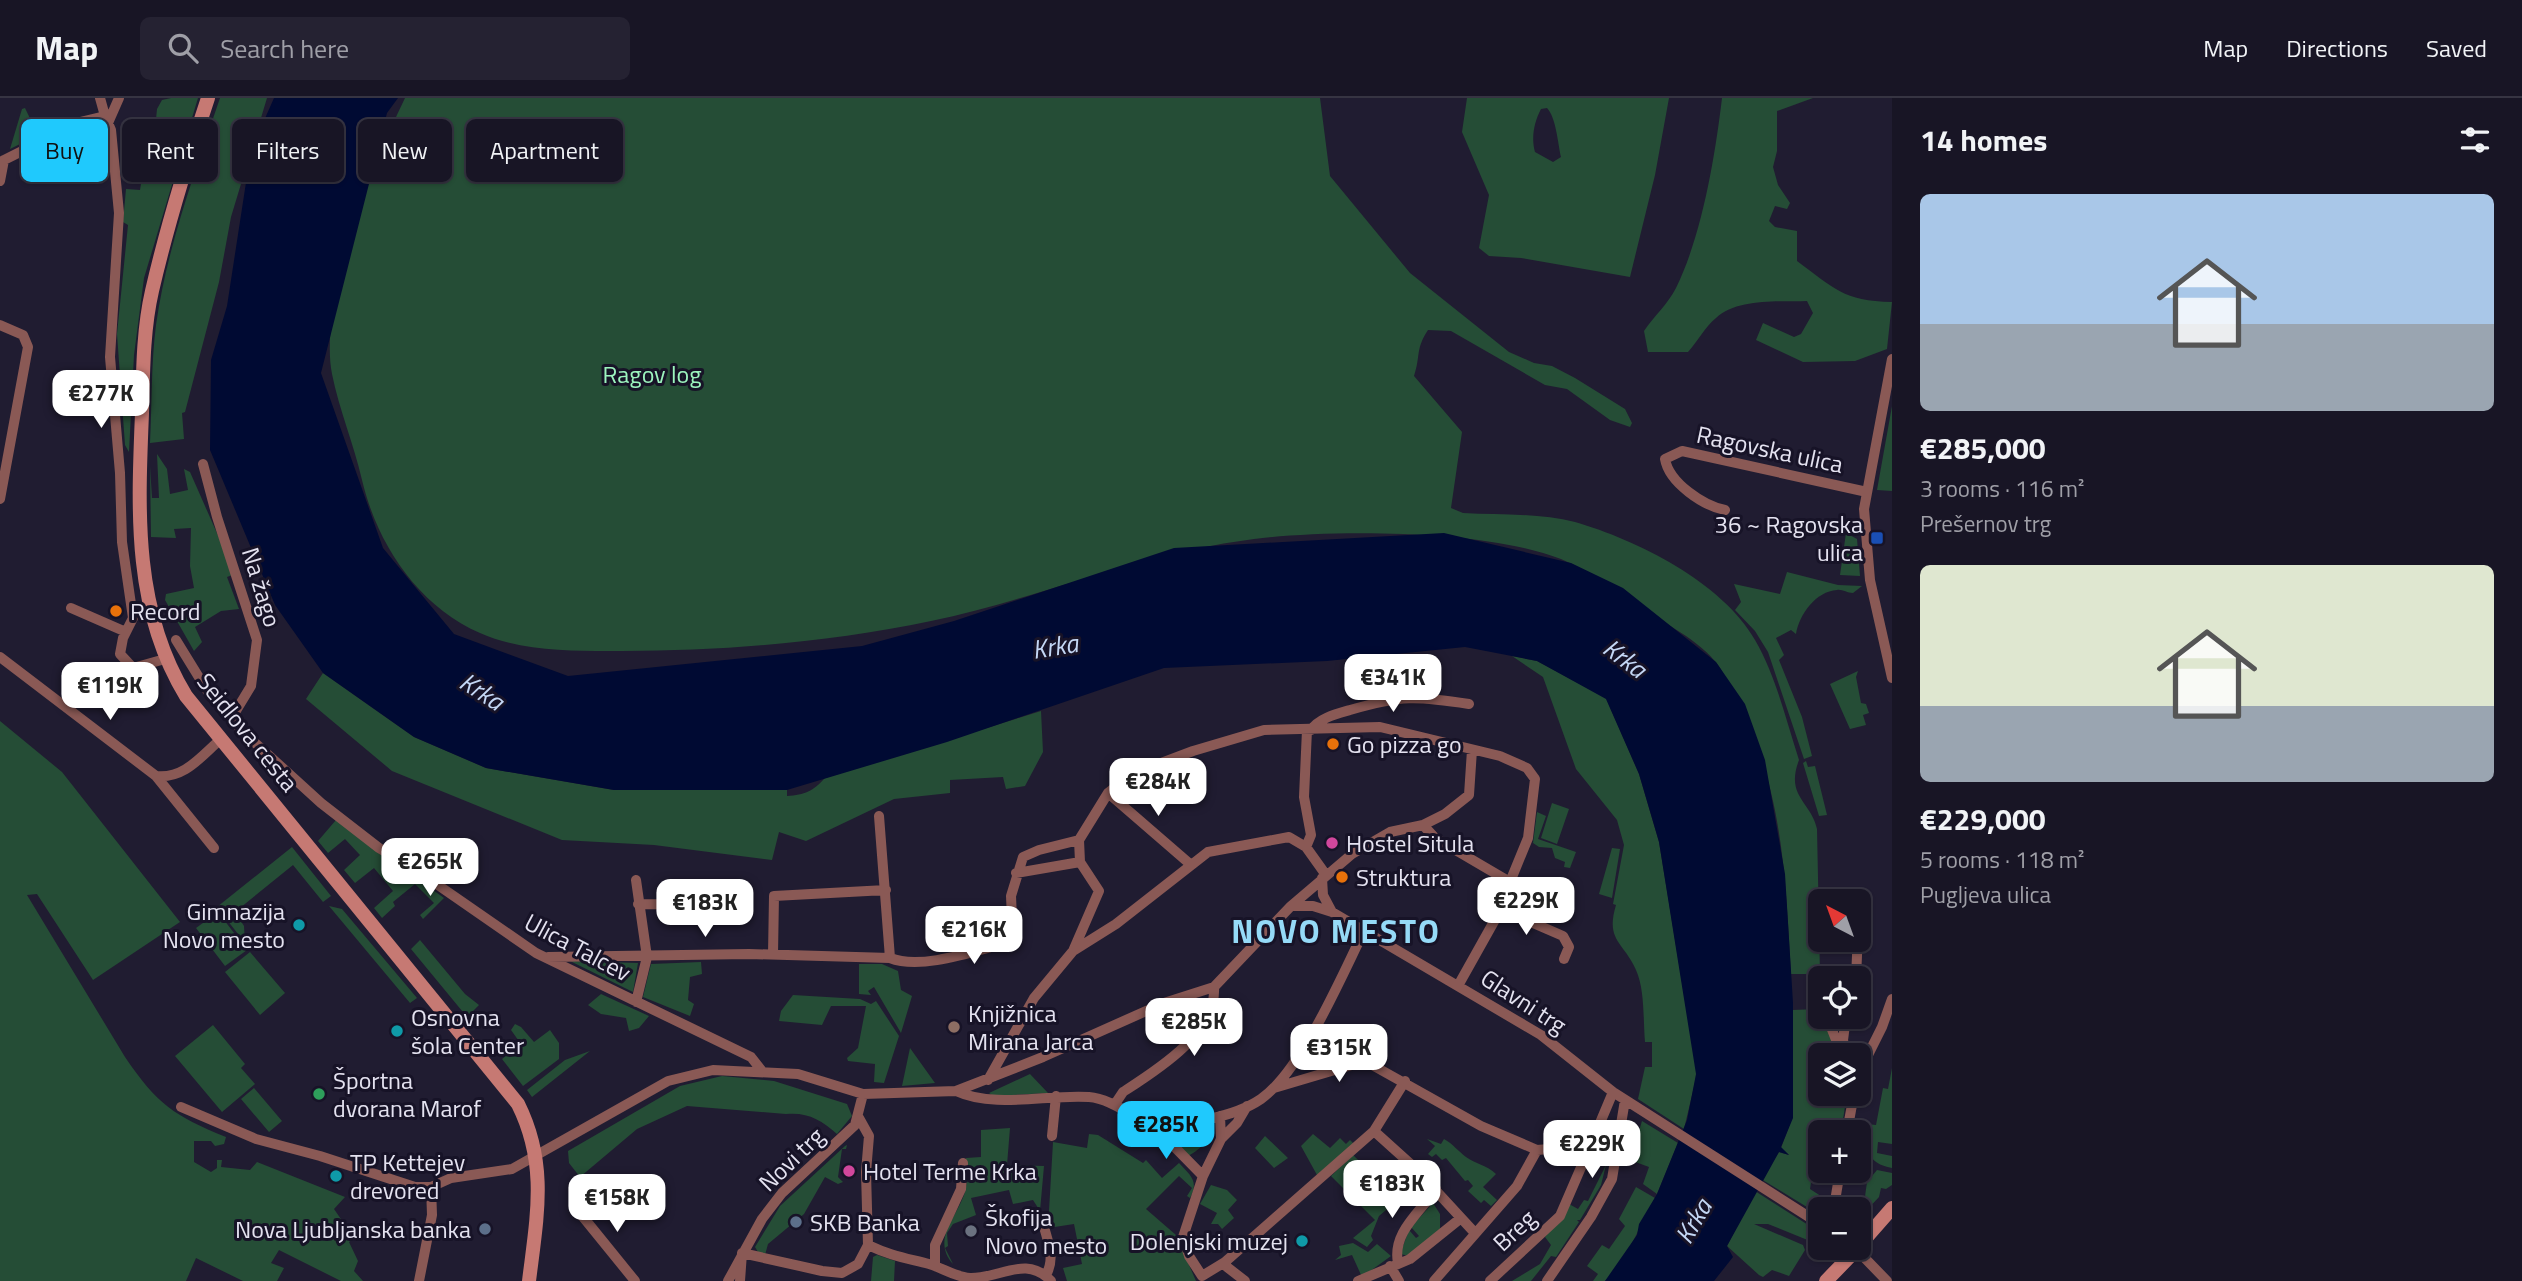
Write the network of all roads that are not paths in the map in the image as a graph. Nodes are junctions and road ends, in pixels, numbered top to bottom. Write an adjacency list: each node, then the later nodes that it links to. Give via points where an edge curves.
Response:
1 (100, 98): 4 (street)
2 (119, 98): 5 (street)
3 (208, 98): 20 (street, Seidlova cesta, via 151,294 146,340 142,562 150,617)
4 (107, 119)
5 (108, 119)
6 (108, 122): 17 (street, via 119,226 110,356 122,542 133,618)
7 (21, 152): 8 (street)
8 (2, 161): 9 (street)
9 (0, 181)
10 (0, 325): 14 (street, via 23,335 28,347)
11 (1892, 359): 13 (street, Ragovska ulica)
12 (203, 464): 23 (street, Na žago, via 257,640 251,686)
13 (1867, 492): 15 (street, Ragovska ulica, via 1682,452 1665,459 1699,502); 21 (street, Ragovska ulica, via 1864,509 1870,580)
14 (0, 499)
15 (1726, 510)
16 (71, 608): 17 (street)
17 (126, 632): 20 (street, via 120,654 127,664 139,668)
18 (176, 640): 23 (street, Ulica Talcev)
19 (0, 657): 27 (street)
20 (165, 659): 25 (street, Seidlova cesta, via 186,696)
21 (1892, 678)
22 (1469, 704): 24 (street, via 1388,698 1325,719)
23 (231, 719): 49 (street, Ulica Talcev, via 321,803 379,848)
24 (1309, 730): 26 (street, via 1380,727); 28 (street, via 1264,730 1193,751 1132,774); 32 (street, via 1304,797 1311,835)
25 (221, 739): 27 (street, via 171,778); 80 (street, Seidlova cesta, via 502,1082 528,1125)
26 (1472, 750): 30 (street, via 1469,795); 39 (street, via 1518,762 1535,779 1528,838)
27 (156, 776): 33 (street)
28 (1108, 793): 31 (street); 35 (street)
29 (879, 816): 40 (street)
30 (1423, 825): 37 (street, via 1379,838); 39 (street, via 1435,838)
31 (1079, 840): 34 (street); 36 (street, via 1023,857)
32 (1306, 847): 35 (street, via 1282,836 1208,852); 37 (street)
33 (214, 848)
34 (1080, 862): 36 (street); 47 (street, via 1099,891)
35 (1190, 864): 47 (street, via 1116,924)
36 (1016, 873): 51 (street, via 1011,896 1013,941 916,962)
37 (1327, 874): 43 (street); 45 (street, via 1323,895)
38 (636, 880): 41 (street)
39 (1510, 882): 44 (street)
40 (886, 890): 48 (street, via 774,896); 51 (street)
41 (638, 904): 42 (street); 50 (street)
42 (737, 905)
43 (1291, 906): 45 (street, Glavni trg); 54 (street)
44 (1501, 909): 52 (street, via 1563,936 1569,947); 53 (street)
45 (1332, 912): 46 (street, Glavni trg)
46 (1364, 931): 53 (street, Glavni trg); 57 (street)
47 (1073, 950): 61 (street, via 1034,998)
48 (773, 954): 50 (street); 51 (street)
49 (544, 957): 50 (street); 56 (street, Ulica Talcev)
50 (647, 957): 56 (street)
51 (890, 958)
52 (1564, 959)
53 (1459, 984): 65 (street, Glavni trg, via 1541,1035)
54 (1214, 987): 61 (street, via 1164,1003); 69 (street, via 1212,1007 1187,1044 1123,1092)
55 (1892, 999): 58 (street)
56 (636, 1002): 60 (street, Ulica Talcev, via 751,1057)
57 (1310, 1034): 59 (street); 63 (street)
58 (1871, 1049)
59 (1364, 1061): 62 (street); 63 (street)
60 (762, 1071): 66 (street, via 798,1074); 80 (street, via 713,1070 668,1081)
61 (988, 1080): 64 (street)
62 (1405, 1081): 75 (street); 79 (street, via 1481,1126)
63 (1272, 1089): 70 (street)
64 (956, 1091): 66 (street); 67 (street, via 981,1098)
65 (1613, 1092): 68 (street, Glavni trg); 78 (street, Breg)
66 (863, 1094): 73 (street)
67 (1056, 1096): 69 (street, via 1092,1097); 76 (street)
68 (1625, 1100): 87 (street, Glavni trg); 111 (street, via 1612,1179)
69 (1115, 1104): 74 (street)
70 (1248, 1106): 72 (street); 77 (street)
71 (181, 1108): 83 (street, via 256,1139 415,1187)
72 (1220, 1116): 74 (street); 77 (street)
73 (859, 1118): 92 (street, via 869,1136); 93 (street, Novi trg, via 782,1193)
74 (1151, 1123): 82 (street)
75 (1374, 1131): 84 (street); 96 (street)
76 (1052, 1136)
77 (1220, 1139): 82 (street)
78 (1592, 1142): 79 (street); 110 (street, Breg, via 1552,1225)
79 (1537, 1150): 90 (street, via 1517,1186)
80 (537, 1157): 83 (street, via 512,1169 451,1178); 102 (street, Seidlova cesta, via 539,1191)
81 (963, 1163): 98 (street, via 961,1189 933,1250)
82 (1203, 1176): 100 (street, via 1183,1237)
83 (431, 1187): 101 (street, via 432,1215)
84 (1436, 1189): 88 (street); 97 (street, via 1400,1234)
85 (575, 1207): 103 (street)
86 (1892, 1208): 91 (street)
87 (1808, 1216)
88 (1461, 1218): 90 (street); 97 (street, via 1424,1250)
89 (1044, 1227): 99 (street, via 1051,1255)
90 (1474, 1232): 109 (street)
91 (1871, 1232)
92 (868, 1245): 93 (street, via 858,1264 842,1273); 98 (street, via 897,1258)
93 (742, 1253): 104 (street, Novi trg); 105 (street)
94 (1846, 1260): 112 (street)
95 (1868, 1260): 113 (street)
96 (1225, 1262): 100 (street); 106 (street)
97 (1394, 1264): 107 (street); 108 (street)
98 (935, 1266): 99 (street, via 969,1278 1016,1267)
99 (1049, 1278)
100 (1201, 1278)
101 (419, 1281)
102 (529, 1281)
103 (635, 1281)
104 (728, 1281)
105 (740, 1281)
106 (1245, 1281)
107 (1359, 1281)
108 (1399, 1281)
109 (1434, 1281)
110 (1490, 1281)
111 (1548, 1281)
112 (1826, 1281)
113 (1887, 1281)

